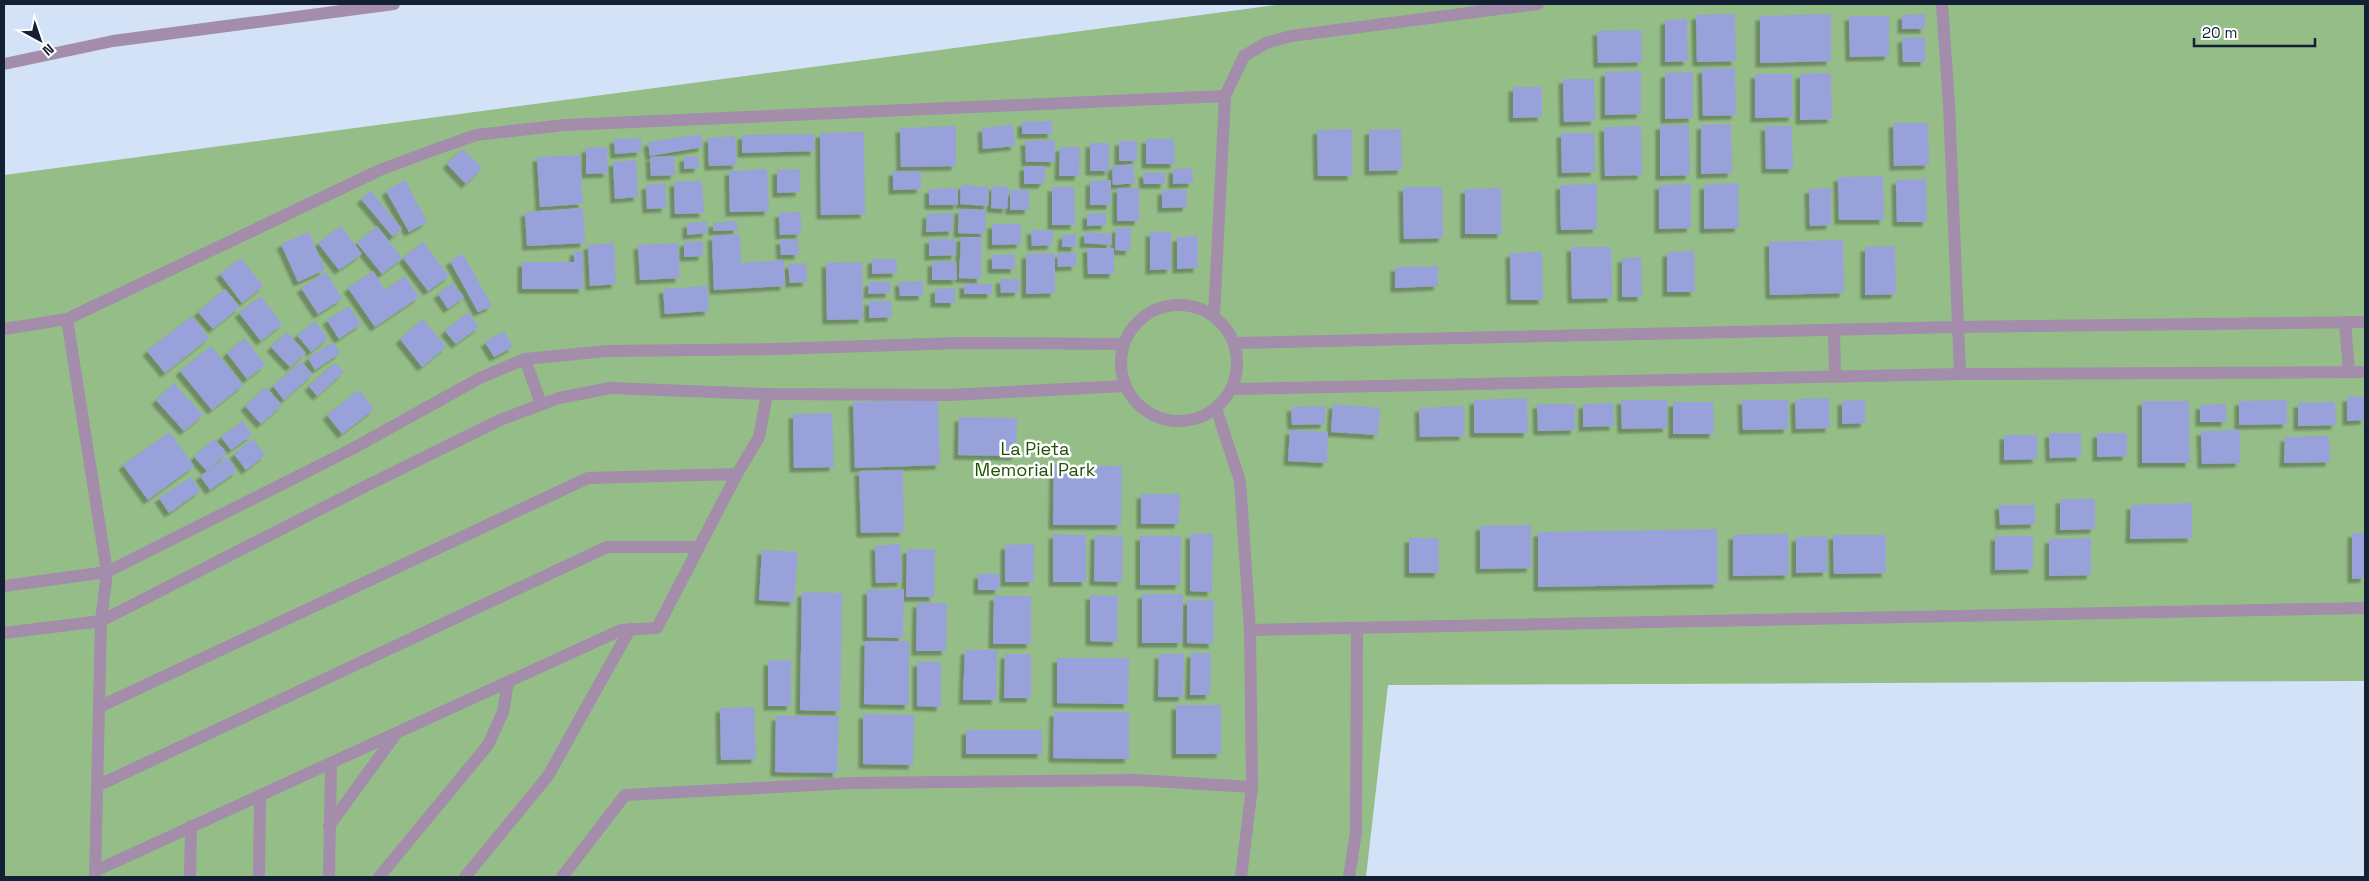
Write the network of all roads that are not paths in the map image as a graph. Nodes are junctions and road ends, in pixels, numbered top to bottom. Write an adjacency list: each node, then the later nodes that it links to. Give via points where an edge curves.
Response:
1 (394, 4): 4 (street, via 113,41)
2 (1538, 4): 5 (street, via 1291,36 1266,43 1244,56)
3 (1942, 4): 10 (street, via 1949,104)
4 (4, 64)
5 (1224, 96): 6 (street); 7 (street, via 565,125 476,135 380,170)
6 (1214, 316): 13 (street); 14 (street, via 1198,308 1180,305 1162,308 1133,328)
7 (67, 319): 11 (street); 27 (street)
8 (2345, 322): 9 (street); 10 (street); 16 (street)
9 (2365, 322)
10 (1956, 327): 12 (street); 18 (street)
11 (4, 329)
12 (1834, 330): 13 (street); 19 (street)
13 (1234, 343): 21 (street, via 1237,374)
14 (1124, 344): 15 (street, via 960,343 607,351); 20 (street, via 1122,372)
15 (525, 360): 23 (street); 27 (street, via 480,378 352,449)
16 (2349, 372): 17 (street); 18 (street)
17 (2365, 372)
18 (1960, 374): 19 (street)
19 (1835, 377): 21 (street)
20 (1126, 386): 22 (street, via 950,395); 24 (street, via 1135,401 1165,420 1192,419)
21 (1231, 389): 24 (street)
22 (767, 394): 23 (street, via 610,388); 25 (street, via 760,438)
23 (541, 404): 30 (street, via 500,420 366,486)
24 (1216, 408): 33 (street, via 1240,481)
25 (737, 474): 26 (street); 36 (street, via 588,478)
26 (699, 548): 32 (street, via 657,628); 39 (street, via 607,547)
27 (107, 572): 28 (street); 30 (street)
28 (4, 586)
29 (2365, 608): 31 (street)
30 (102, 621): 34 (street); 36 (street)
31 (1357, 628): 33 (street); 52 (street, via 1356,832)
32 (630, 629): 35 (street, via 621,630); 49 (street, via 548,776)
33 (1250, 630): 40 (street)
34 (4, 633)
35 (508, 682): 37 (street); 48 (street, via 503,712 488,745)
36 (99, 707): 39 (street)
37 (398, 732): 38 (street); 43 (street)
38 (331, 763): 41 (street); 43 (street)
39 (97, 786): 44 (street)
40 (1252, 787): 50 (street, via 1136,780 1046,781 852,784 625,795); 51 (street)
41 (260, 795): 42 (street); 46 (street)
42 (192, 826): 44 (street); 45 (street)
43 (329, 826): 47 (street)
44 (95, 874)
45 (190, 877)
46 (259, 877)
47 (329, 877)
48 (379, 877)
49 (465, 877)
50 (562, 877)
51 (1241, 877)
52 (1349, 877)

